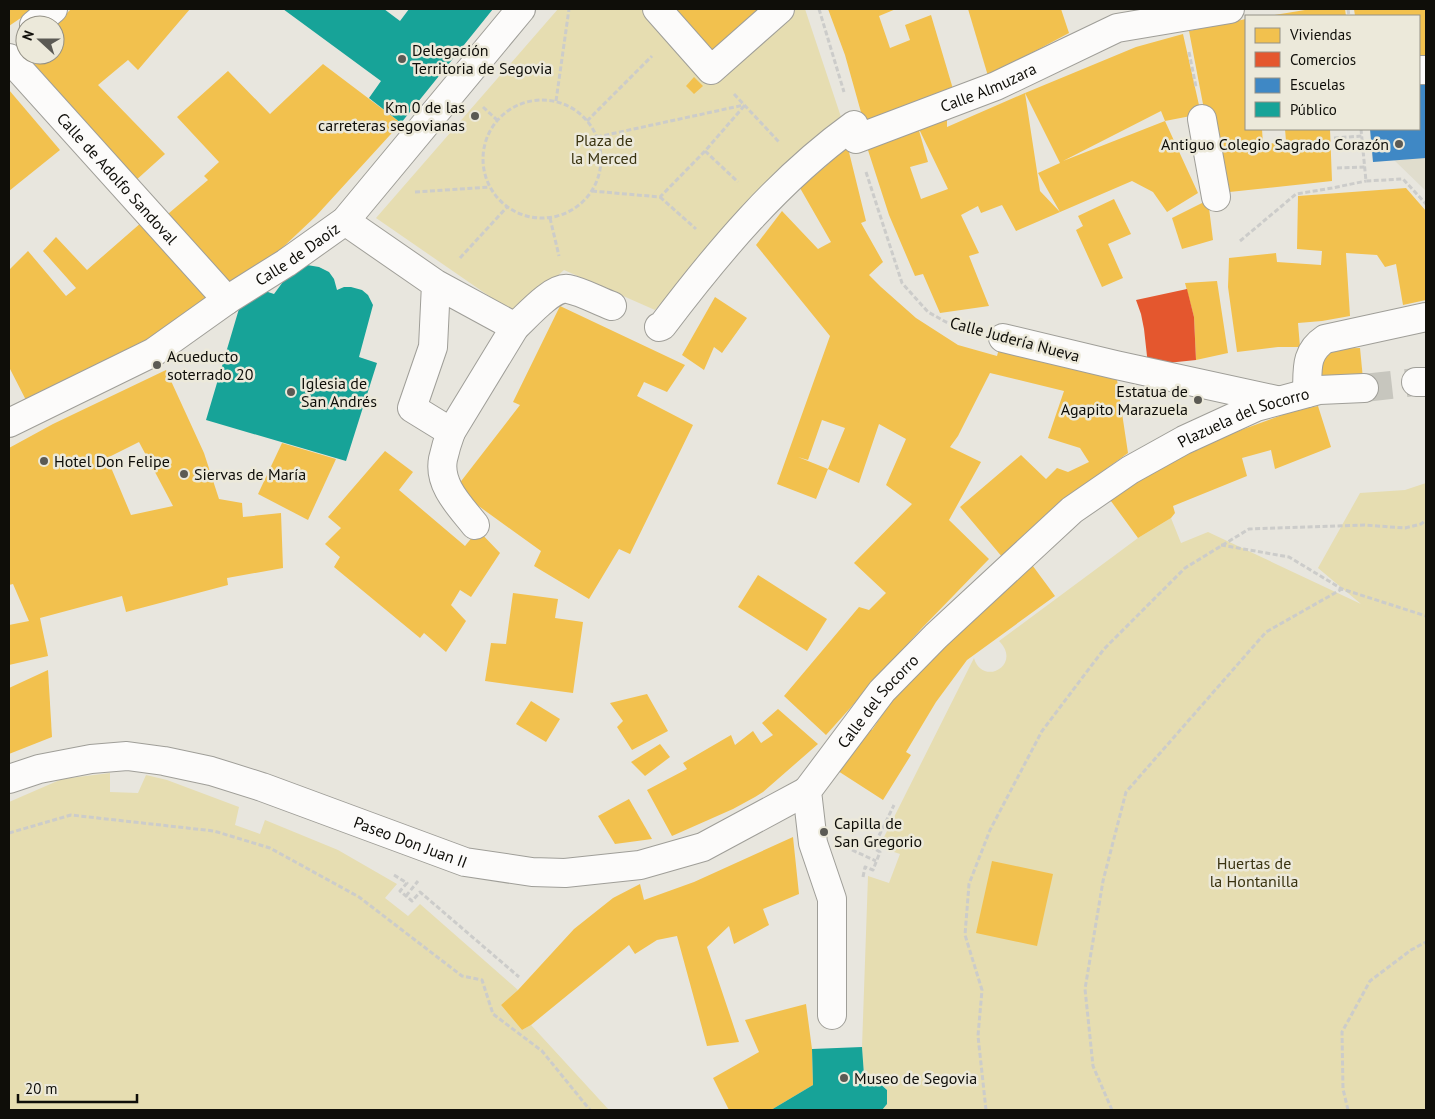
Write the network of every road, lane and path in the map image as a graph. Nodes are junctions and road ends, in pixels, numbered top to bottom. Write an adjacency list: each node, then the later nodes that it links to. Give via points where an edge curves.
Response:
1 (521, 9): 32 (street, Calle de Daoíz)
2 (569, 9): 11 (path)
3 (657, 9): 9 (street)
4 (780, 9): 9 (street, via 712,70)
5 (819, 9): 16 (path, Calle Judería Nueva)
6 (1230, 9): 8 (street, Calle Almuzara)
7 (1113, 18): 8 (street, Calle Almuzara); 16 (street, Calle Almuzara, via 996,86)
8 (1185, 26): 13 (path)
9 (677, 31): 14 (path)
10 (9, 58): 35 (street, Calle de Adolfo Sandoval)
11 (556, 102): 14 (path, via 573,109); 26 (path, via 524,103 497,120 483,152 483,170)
12 (745, 105): 18 (path); 20 (path); 21 (path)
13 (1202, 119): 29 (street)
14 (587, 121): 18 (path)
15 (1361, 130): 17 (path)
16 (855, 132): 39 (street, Calle Almuzara, via 822,148 752,216); 40 (path, Calle Judería Nueva, via 902,283 928,312 946,322)
17 (1362, 136): 19 (path); 22 (path)
18 (597, 137): 28 (path, via 601,156 599,174)
19 (1334, 138)
20 (785, 149)
21 (705, 151): 25 (path); 28 (path, via 660,197)
22 (1365, 167): 23 (path); 24 (path)
23 (1337, 168)
24 (1366, 181): 30 (path, via 1403,179); 33 (path, via 1296,194)
25 (739, 183)
26 (490, 187): 27 (path); 31 (path)
27 (421, 191)
28 (592, 191): 31 (path, via 566,213 550,218 520,215)
29 (1216, 197)
30 (1426, 204)
31 (507, 207): 34 (path)
32 (345, 221): 34 (street); 35 (street, Calle de Daoíz)
33 (1240, 241)
34 (436, 284): 38 (street); 45 (street, via 433,347 412,408)
35 (227, 300): 44 (street, Calle de Daoíz, via 154,352)
36 (612, 306): 38 (street, via 566,288 549,296)
37 (1426, 317): 42 (street, via 1325,339 1313,348 1310,356)
38 (515, 327): 45 (street)
39 (659, 327)
40 (1003, 338): 43 (street, Calle Judería Nueva)
41 (1364, 388): 42 (street, Plazuela del Socorro)
42 (1307, 393): 43 (street, Plazuela del Socorro)
43 (1276, 400): 46 (street, Plazuela del Socorro, via 1184,440)
44 (9, 423)
45 (451, 432): 48 (street, via 442,460 443,476 451,495)
46 (1130, 470): 53 (street, Calle del Socorro, via 1072,510 936,636 882,691)
47 (1426, 520): 49 (path, via 1405,528 1364,525 1249,529)
48 (475, 525)
49 (1221, 545): 50 (path, via 1290,557); 64 (path, via 1185,568 1104,649 1042,731 990,830 969,884 965,935 982,990 978,1036)
50 (1342, 590): 51 (path); 65 (path, via 1266,632 1126,792 1103,881 1086,989 1093,1066)
51 (1426, 616)
52 (9, 780): 53 (street, Paseo Don Juan II, via 39,769 90,759 127,756 164,761 262,787 465,862 532,872 640,865 703,848)
53 (807, 791): 62 (street, via 813,842 832,899)
54 (9, 833): 63 (path, via 71,815 214,831 270,848 359,897 462,976 482,980 492,1014 542,1051)
55 (862, 855): 56 (path)
56 (876, 861)
57 (390, 873): 59 (path, via 407,883 400,891)
58 (414, 886): 59 (path)
59 (406, 896): 61 (path, via 412,901 420,892)
60 (1426, 942): 66 (path, via 1370,980 1342,1032 1343,1089)
61 (519, 978)
62 (832, 1015)
63 (590, 1110)
64 (986, 1110)
65 (1112, 1110)
66 (1348, 1110)

